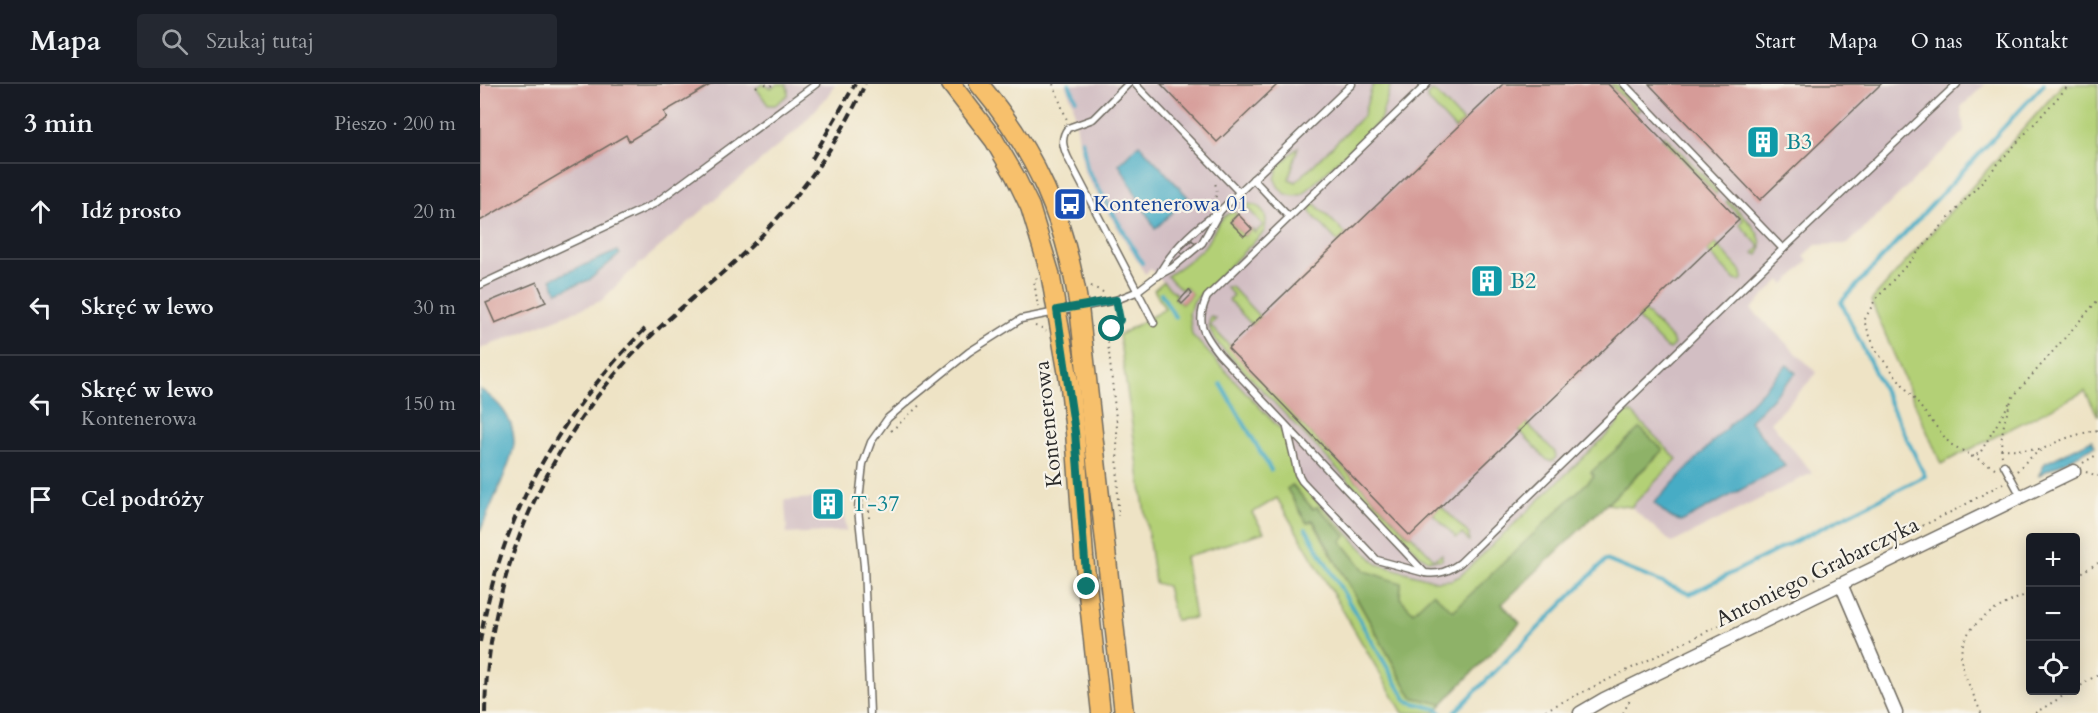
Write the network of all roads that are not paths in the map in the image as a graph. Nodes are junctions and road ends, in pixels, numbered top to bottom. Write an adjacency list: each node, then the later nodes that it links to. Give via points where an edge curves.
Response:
1 (816, 84): 16 (lane, via 654,204)
2 (951, 84): 19 (main road, Kontenerowa, via 994,140 1025,197 1042,244)
3 (979, 84): 18 (main road, Kontenerowa, via 1020,139 1050,195 1073,268)
4 (1128, 84): 17 (lane, via 1093,119 1070,126 1064,133 1064,149)
5 (1135, 84): 11 (lane)
6 (1352, 84): 10 (lane)
7 (1427, 84): 13 (lane)
8 (1624, 84): 14 (lane)
9 (1958, 84): 14 (lane)
10 (1253, 179): 11 (lane); 13 (lane)
11 (1239, 192): 12 (lane)
12 (1220, 211): 15 (lane, via 1175,250); 15 (lane, via 1198,246 1177,266)
13 (1289, 217): 21 (lane, via 1207,297 1201,320 1206,337 1219,354)
14 (1783, 249): 25 (lane, via 1460,563 1441,573)
15 (1157, 276): 17 (lane)
16 (480, 285)
17 (1136, 292): 18 (lane); 20 (lane)
18 (1079, 308): 19 (lane); 29 (main road, Kontenerowa)
19 (1057, 310): 27 (lane, via 1021,319 969,352 888,418 871,442 863,464 858,509); 28 (main road, Kontenerowa, via 1075,432)
20 (1154, 323)
21 (1287, 427): 25 (lane); 25 (lane, via 1302,481 1347,529 1377,560)
22 (2003, 467): 24 (lane)
23 (2074, 471): 24 (street, Antoniego Grabarczyka)
24 (2021, 496): 26 (street, Antoniego Grabarczyka)
25 (1425, 573)
26 (1841, 584): 30 (street, Antoniego Grabarczyka); 31 (street)
27 (870, 713)
28 (1101, 713)
29 (1124, 713)
30 (1580, 713)
31 (1896, 713)

